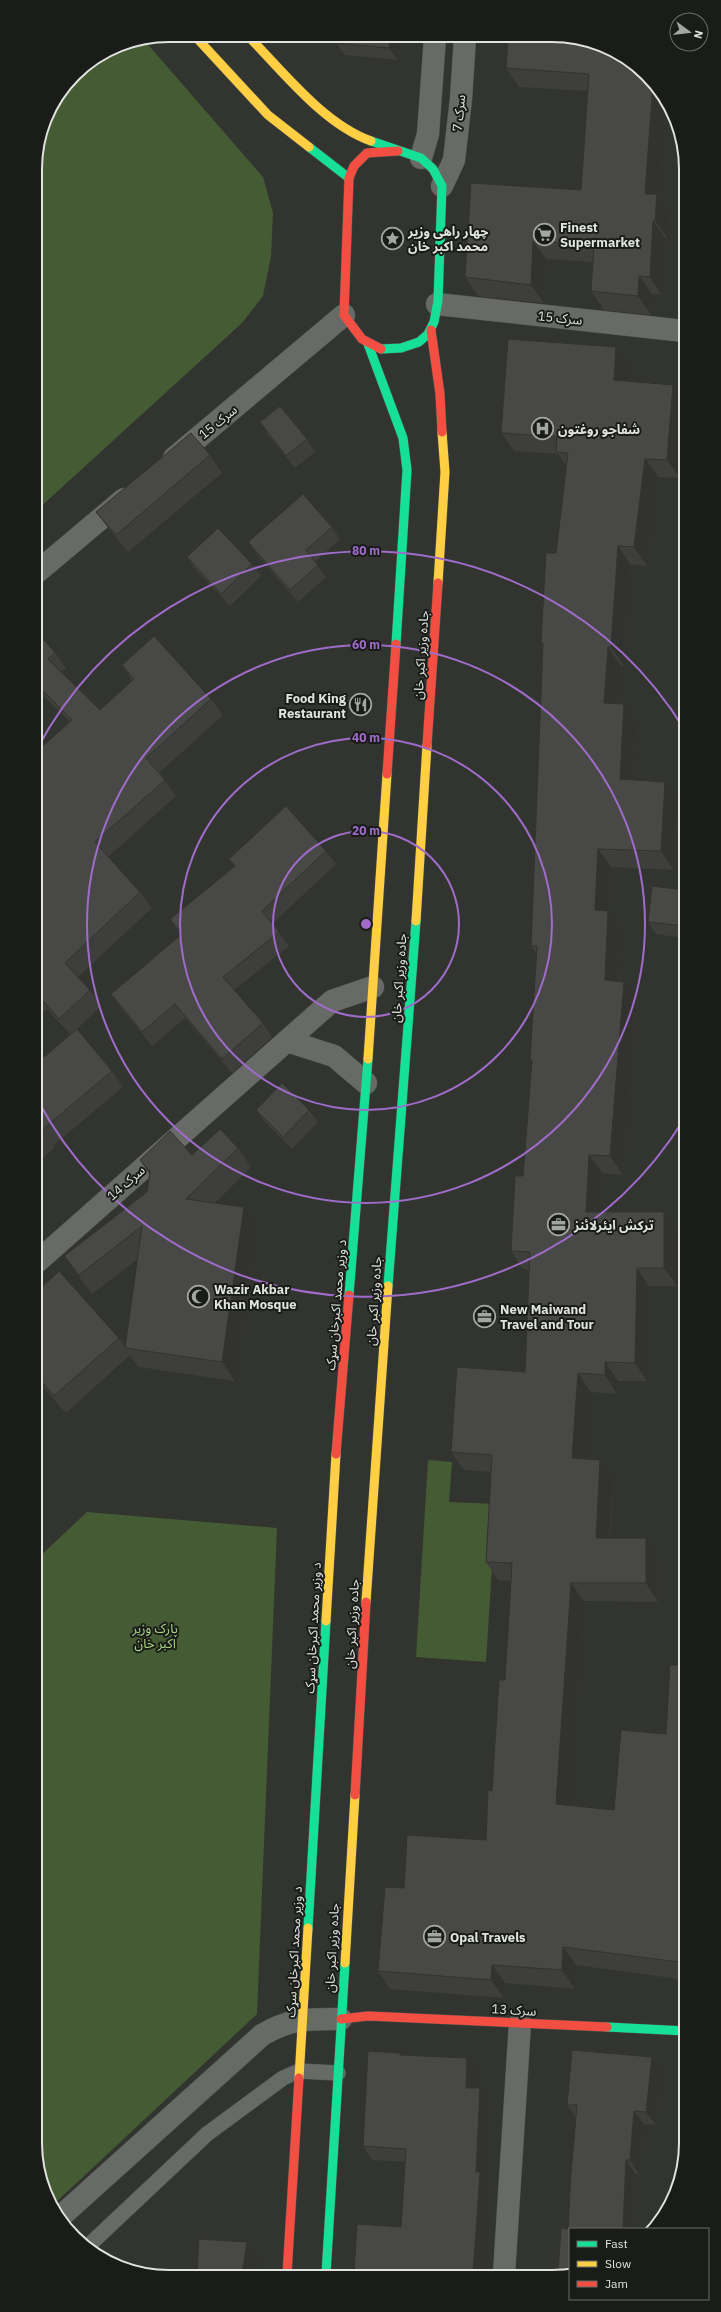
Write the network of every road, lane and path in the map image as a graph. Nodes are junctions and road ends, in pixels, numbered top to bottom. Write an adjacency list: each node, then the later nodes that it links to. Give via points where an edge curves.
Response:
1 (200, 42): 7 (main road, via 268,115)
2 (253, 42): 5 (main road, via 324,113 354,135)
3 (435, 42): 6 (street, via 428,134)
4 (465, 42): 8 (street, سرک 7, via 454,160)
5 (398, 151): 6 (main road); 7 (main road, via 367,152 354,166)
6 (421, 158): 8 (main road, via 433,169)
7 (349, 178): 10 (main road)
8 (442, 186): 9 (main road)
9 (437, 304): 11 (main road); 12 (street, سرک 15)
10 (344, 315): 13 (main road, via 353,332); 14 (street, سرک 15)
11 (431, 330): 13 (main road, via 424,338 406,348 387,350); 22 (main road, جاده وزیر اکبر خان, via 440,394 446,472 412,981 374,1472)
12 (679, 330)
13 (368, 344): 17 (main road, د وزیر محمد اکبرخان سړک, via 403,438 407,470)
14 (156, 473)
15 (138, 488): 16 (street)
16 (42, 568)
17 (373, 987): 18 (street, سرک 14, via 332,1002); 19 (main road, د وزیر محمد اکبرخان سړک)
18 (287, 1041): 19 (street, via 334,1056); 20 (street, سرک 14)
19 (366, 1083): 21 (main road, د وزیر محمد اکبرخان سړک, via 336,1469)
20 (42, 1257)
21 (303, 2019): 22 (street); 25 (main road, د وزیر محمد اکبرخان سړک); 27 (street, via 286,2023 262,2035)
22 (341, 2019): 23 (main road, سرک 13, via 368,2016); 26 (main road, جاده وزیر اکبر خان)
23 (520, 2023): 24 (main road, سرک 13); 31 (street)
24 (679, 2031)
25 (299, 2072): 26 (lane); 28 (lane, via 283,2078 207,2134); 29 (main road, د وزیر محمد اکبرخان سړک)
26 (338, 2073): 30 (main road, جاده وزیر اکبر خان)
27 (64, 2214)
28 (91, 2243)
29 (287, 2270)
30 (326, 2270)
31 (504, 2270)

